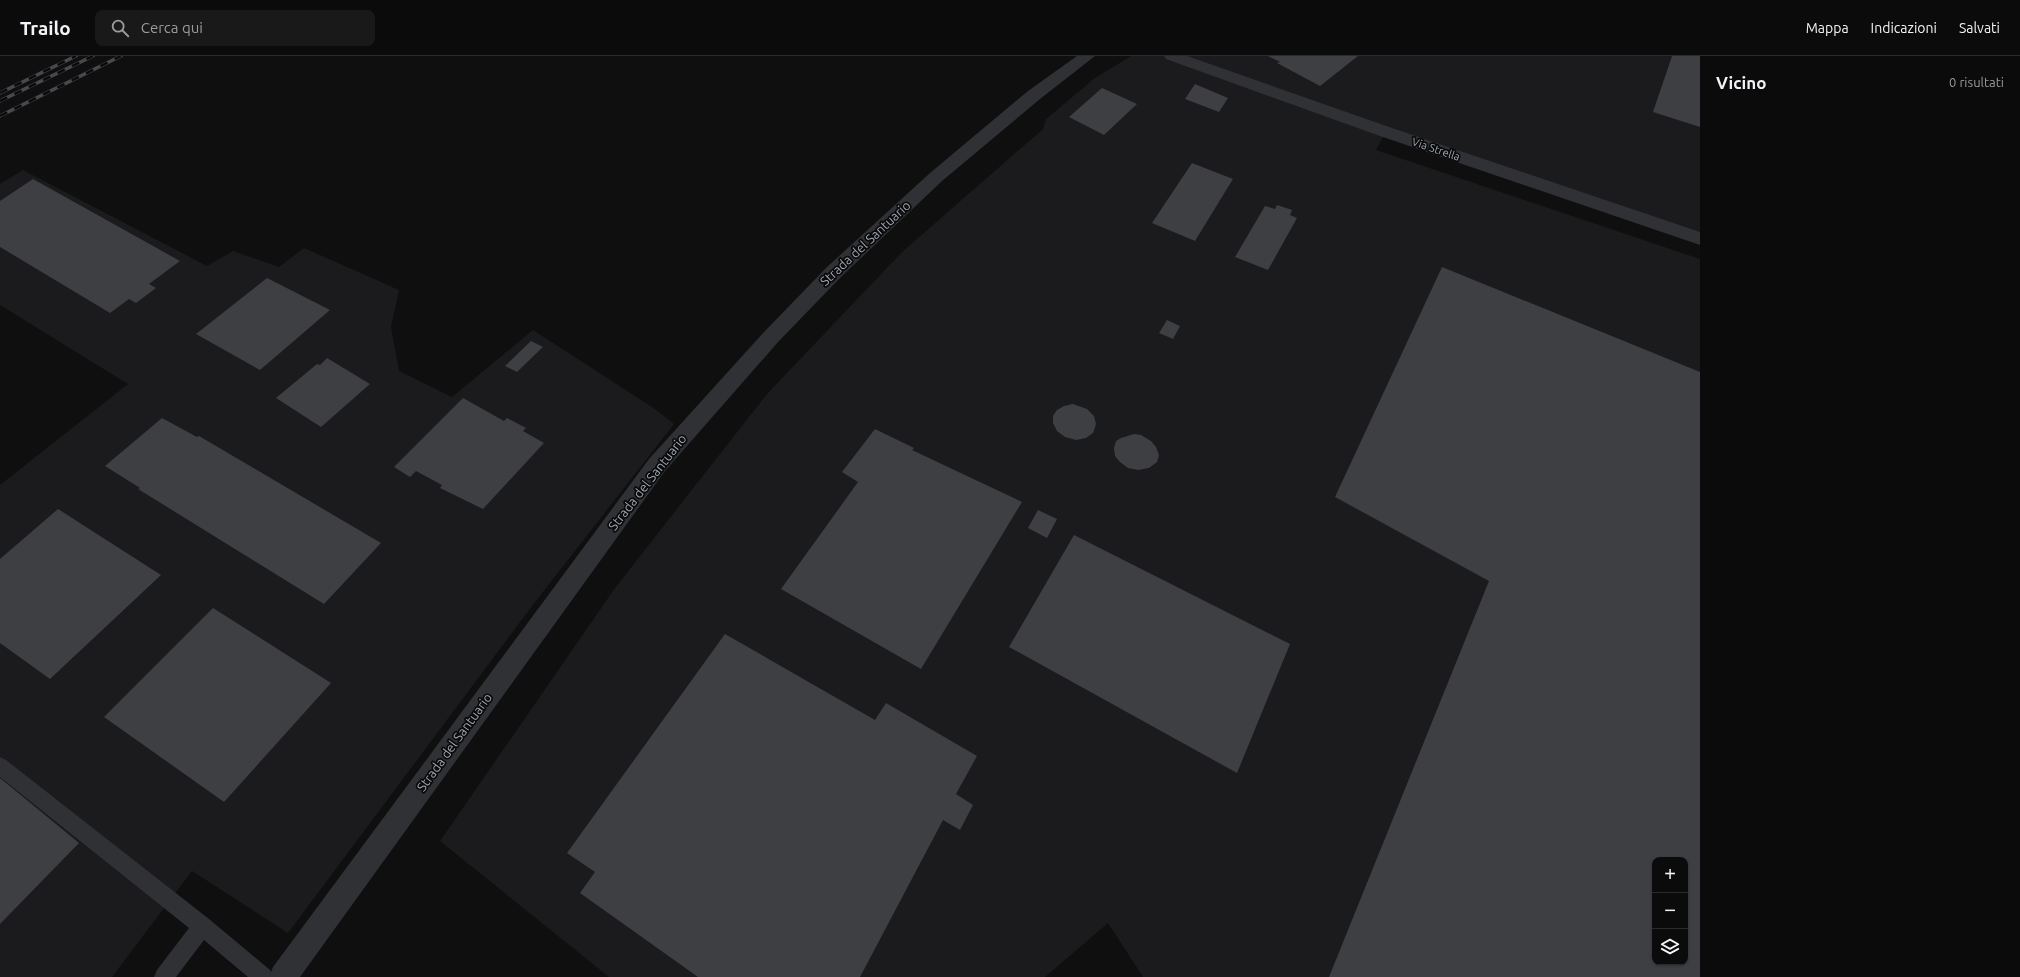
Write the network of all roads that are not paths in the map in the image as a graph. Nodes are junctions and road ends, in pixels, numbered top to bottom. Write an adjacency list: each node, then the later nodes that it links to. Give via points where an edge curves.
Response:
1 (1087, 56): 8 (street, Strada del Santuario, via 1034,95 936,177 834,272 772,336 657,465)
2 (1172, 56): 3 (street, Via Strella)
3 (1700, 239)
4 (0, 766): 5 (lane)
5 (202, 926): 6 (lane); 7 (lane)
6 (164, 977)
7 (263, 977)
8 (283, 977)

